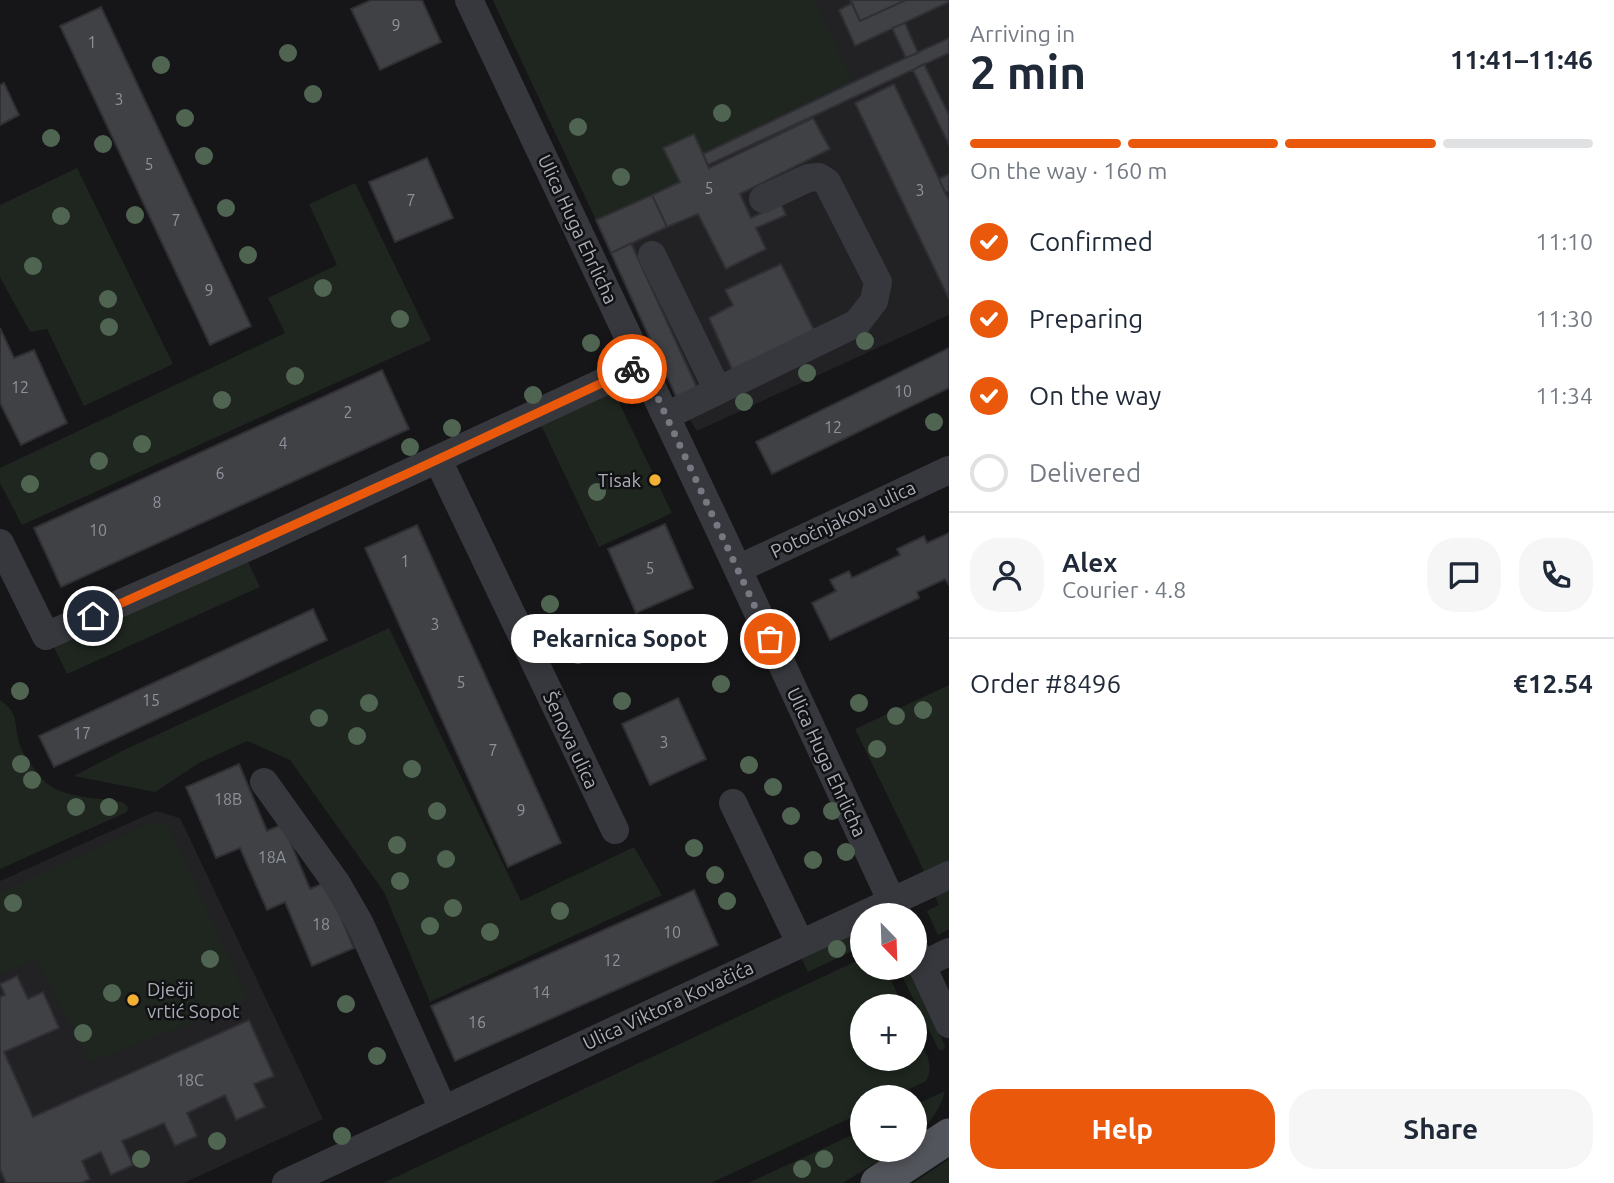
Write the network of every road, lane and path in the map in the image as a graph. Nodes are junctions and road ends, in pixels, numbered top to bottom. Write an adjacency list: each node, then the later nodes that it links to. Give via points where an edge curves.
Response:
1 (469, 0): 4 (street, Ulica Huga Ehrlicha)
2 (762, 198): 5 (street, via 808,178 827,181 878,282 874,301 857,324)
3 (652, 255): 5 (street)
4 (642, 364): 6 (street, Ulica Huga Ehrlicha); 7 (street)
5 (718, 391): 6 (street)
6 (666, 416): 10 (street, Ulica Huga Ehrlicha)
7 (438, 460): 9 (street, via 46,636); 13 (street, Šenova ulica)
8 (949, 470): 10 (street, Potočnjakova ulica)
9 (0, 542)
10 (737, 569): 15 (street, Ulica Huga Ehrlicha)
11 (264, 782): 23 (street, via 360,924)
12 (733, 803): 18 (street)
13 (615, 830)
14 (949, 875): 16 (street, Ulica Viktora Kovačića)
15 (893, 903)
16 (903, 903)
17 (850, 925): 18 (street, Ulica Viktora Kovačića)
18 (800, 943): 23 (street, Ulica Viktora Kovačića)
19 (949, 952): 20 (street)
20 (928, 956)
21 (928, 979): 22 (street)
22 (949, 1024)
23 (443, 1109): 26 (street, Ulica Viktora Kovačića)
24 (949, 1114): 25 (street)
25 (940, 1142): 27 (main road)
26 (286, 1183)
27 (878, 1183)

